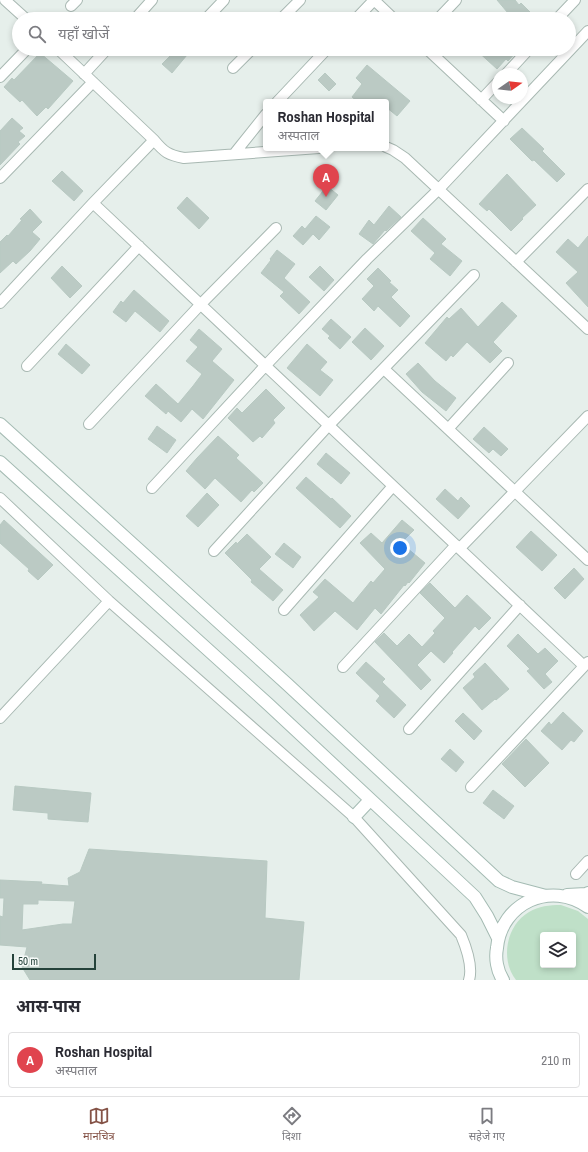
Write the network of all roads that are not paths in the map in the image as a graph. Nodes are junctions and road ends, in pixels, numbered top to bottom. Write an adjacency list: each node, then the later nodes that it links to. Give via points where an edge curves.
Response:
1 (5, 0): 8 (street)
2 (152, 0): 9 (street)
3 (224, 0): 10 (street)
4 (300, 0): 11 (street)
5 (374, 0): 12 (street); 13 (street)
6 (456, 0): 14 (street)
7 (575, 0): 15 (street)
8 (18, 12)
9 (141, 12)
10 (213, 12)
11 (288, 12)
12 (363, 12)
13 (387, 12)
14 (445, 12)
15 (564, 12)
16 (588, 31): 17 (street)
17 (576, 44)
18 (20, 56): 29 (street)
19 (65, 56): 28 (street)
20 (101, 56): 28 (street)
21 (245, 56): 26 (street)
22 (320, 56): 32 (street)
23 (434, 56): 33 (street)
24 (523, 56): 27 (street)
25 (565, 56): 35 (street)
26 (233, 68)
27 (512, 68)
28 (84, 74): 30 (street)
29 (0, 77)
30 (93, 82): 36 (street); 40 (street)
31 (492, 88): 33 (street)
32 (280, 99)
33 (481, 100): 35 (street)
34 (263, 118): 39 (street)
35 (504, 121): 41 (street)
36 (154, 140): 39 (street, via 171,156 184,158); 43 (street)
37 (389, 149): 41 (street, via 405,158)
38 (276, 151): 39 (street)
39 (234, 154)
40 (0, 178)
41 (439, 189): 46 (street); 52 (street, via 367,259)
42 (588, 189): 46 (street)
43 (93, 203): 45 (street); 48 (street)
44 (276, 228): 49 (street)
45 (139, 246): 49 (street); 53 (street)
46 (516, 262): 50 (street)
47 (474, 275): 54 (street)
48 (0, 303)
49 (201, 304): 52 (street); 57 (street)
50 (588, 329)
51 (508, 363): 59 (street)
52 (266, 365): 58 (street); 62 (street)
53 (28, 366)
54 (384, 369): 58 (street); 59 (street)
55 (586, 423): 63 (street)
56 (0, 424): 81 (street, via 499,881 512,887)
57 (89, 424)
58 (329, 425): 61 (street); 66 (street)
59 (448, 429): 63 (street)
60 (0, 462): 76 (street, via 262,698)
61 (393, 486): 65 (street); 70 (street)
62 (152, 488)
63 (514, 492): 65 (street); 67 (street)
64 (0, 498): 68 (street)
65 (458, 546): 69 (street); 72 (street)
66 (214, 551)
67 (588, 560)
68 (109, 601): 73 (street); 77 (street)
69 (520, 605): 71 (street); 74 (street)
70 (284, 610)
71 (586, 664): 75 (street)
72 (343, 667)
73 (0, 718)
74 (409, 729)
75 (471, 787)
76 (370, 800): 77 (street); 83 (street, via 475,897)
77 (354, 817): 85 (street, via 461,935 467,949)
78 (588, 861): 79 (street)
79 (576, 874)
80 (588, 893): 81 (street)
81 (551, 895): 82 (street, via 572,898); 83 (street, via 529,900 514,911 504,923)
82 (588, 907)
83 (498, 938): 84 (street, via 496,957)
84 (500, 979)
85 (469, 980)

